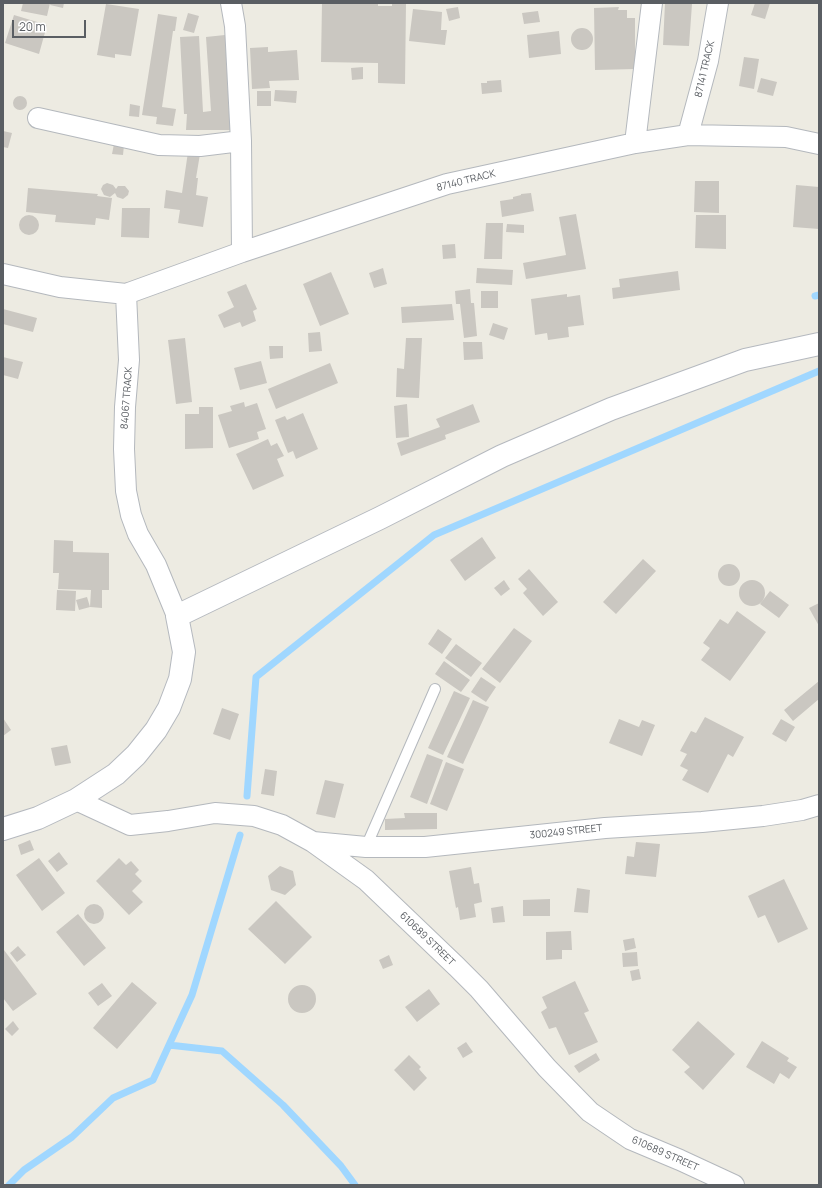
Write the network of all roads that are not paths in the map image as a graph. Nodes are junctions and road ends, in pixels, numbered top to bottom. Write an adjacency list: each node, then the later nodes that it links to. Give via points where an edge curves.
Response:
1 (230, 3): 6 (street, via 234,26)
2 (652, 3): 7 (street)
3 (718, 3): 5 (street, 87141 TRACK, via 708,61)
4 (38, 118): 6 (street, via 159,145 200,146)
5 (688, 135): 7 (street, 87140 TRACK); 8 (street, 87140 TRACK, via 786,137)
6 (241, 141): 9 (street)
7 (635, 144): 9 (street, 87140 TRACK, via 447,184)
8 (819, 144)
9 (242, 252): 11 (street, 87140 TRACK)
10 (3, 274): 11 (street, via 60,288)
11 (126, 294): 13 (street, 84067 TRACK, via 129,360 124,450 126,491 138,534 156,565)
12 (819, 344): 13 (main road, via 746,360 611,409 502,456)
13 (177, 616): 15 (main road, via 184,652 180,679 169,708 156,730 136,755 116,774)
14 (435, 689): 19 (lane)
15 (76, 800): 17 (main road, via 38,818); 18 (street, 610689 STREET, via 130,825 215,813 254,816 282,825)
16 (819, 805): 19 (street, 300249 STREET, via 763,816 605,828 425,847)
17 (3, 829)
18 (313, 842): 19 (street, 300249 STREET); 20 (street, 610689 STREET, via 366,880 457,967 590,1112 630,1139)
19 (366, 847)
20 (734, 1185)

